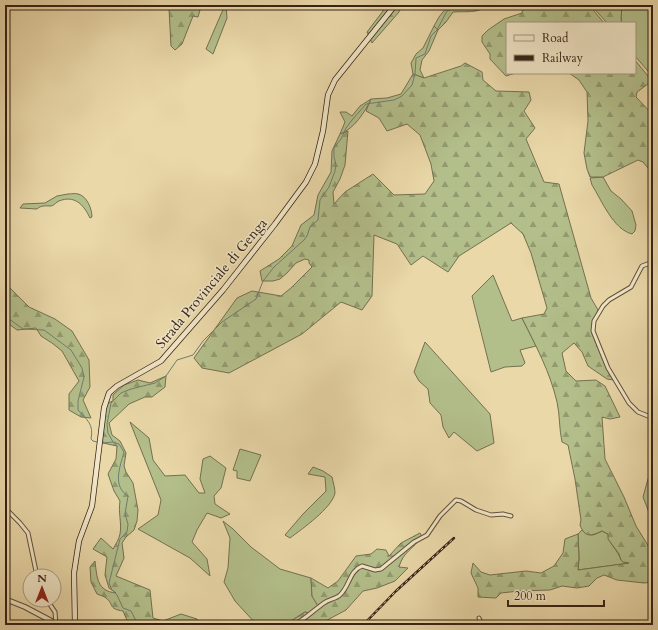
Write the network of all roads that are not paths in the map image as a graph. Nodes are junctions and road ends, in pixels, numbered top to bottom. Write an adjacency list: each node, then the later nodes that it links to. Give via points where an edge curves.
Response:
1 (394, 5): 11 (main road, Strada Provinciale di Genga, via 335,80 328,95 315,164 306,182 228,284 161,361 109,393 104,408 92,506 80,541 74,573)
2 (653, 262): 3 (street, via 642,266 631,287 603,306 593,326 608,368 629,403 638,412)
3 (653, 418)
4 (5, 508): 6 (street, via 28,533)
5 (511, 516): 12 (street, via 491,516 456,500 440,516 427,535 414,542 381,569 362,566 356,569 341,595 324,602)
6 (35, 568)
7 (5, 599): 10 (street)
8 (52, 608): 10 (street)
9 (479, 618): 13 (street)
10 (58, 624)
11 (75, 625)
12 (294, 625)
13 (482, 625)

